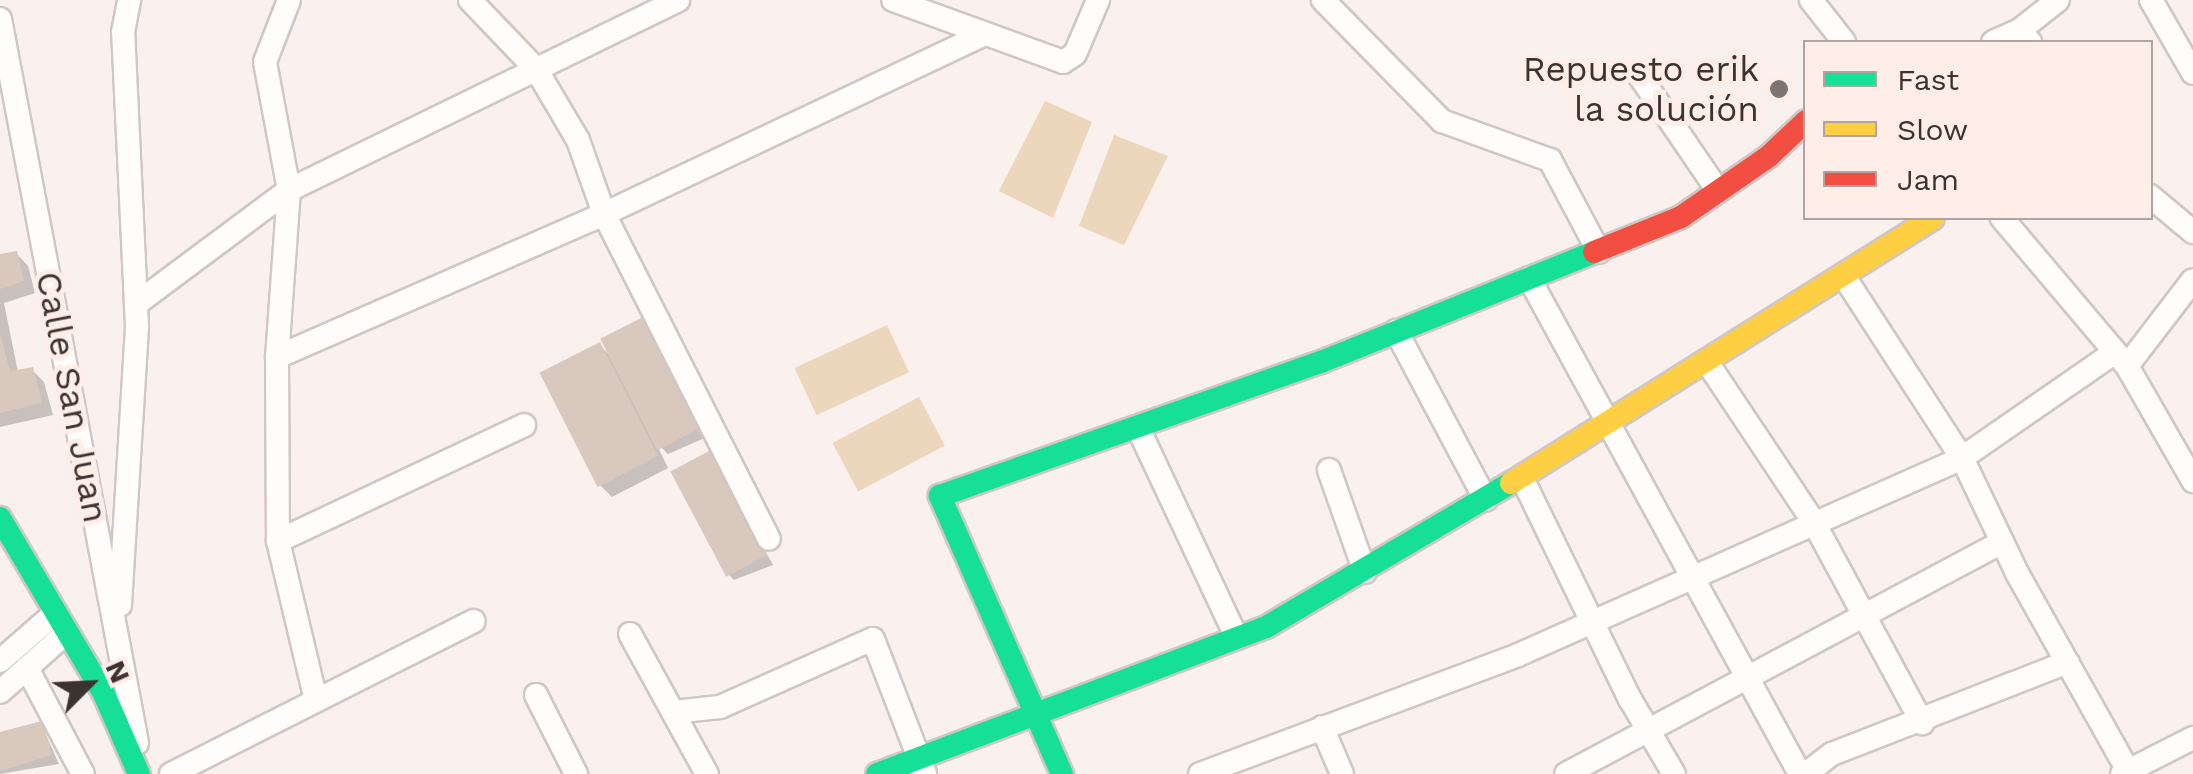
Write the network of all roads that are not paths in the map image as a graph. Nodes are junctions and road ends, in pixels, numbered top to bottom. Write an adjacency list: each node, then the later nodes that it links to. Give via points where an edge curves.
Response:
1 (129, 0): 31 (street, via 123,32)
2 (289, 0): 20 (street, via 265,62)
3 (470, 0): 16 (street)
4 (678, 0): 16 (street)
5 (893, 0): 12 (street)
6 (1098, 0): 12 (street, via 1068,60)
7 (1323, 0): 27 (street, via 1442,121 1550,160)
8 (1811, 0): 15 (street)
9 (2058, 0): 13 (street)
10 (2151, 0): 14 (street)
11 (0, 19): 56 (street, Calle San Juan)
12 (984, 34): 23 (street)
13 (2025, 36)
14 (2183, 36): 17 (street)
15 (1842, 40)
16 (536, 70): 20 (street); 23 (street, via 578,140)
17 (2193, 73)
18 (1639, 75): 21 (street)
19 (1803, 123): 21 (street)
20 (288, 190): 31 (street); 33 (street)
21 (1718, 192): 27 (street, via 1681,217)
22 (2153, 199): 26 (street)
23 (604, 214): 33 (street); 46 (street)
24 (1930, 220): 28 (street)
25 (2004, 220): 34 (street)
26 (2193, 232)
27 (1599, 252): 29 (street)
28 (1842, 276): 35 (street); 39 (street)
29 (1529, 278): 32 (street); 36 (street)
30 (2193, 280): 34 (street)
31 (136, 304): 56 (street)
32 (1396, 331): 38 (street); 43 (street)
33 (277, 357): 47 (street)
34 (2121, 359): 39 (street); 42 (street)
35 (1707, 362): 36 (street); 45 (street)
36 (1610, 424): 41 (street); 50 (street)
37 (524, 425): 47 (street)
38 (1139, 430): 57 (street); 66 (street, via 940,496)
39 (1962, 458): 45 (street); 48 (street)
40 (1330, 470): 49 (street)
41 (1522, 478): 43 (street); 54 (street)
42 (2193, 482)
43 (1486, 500): 49 (street)
44 (0, 518): 53 (street, via 32,562)
45 (1813, 522): 50 (street); 51 (street)
46 (769, 539)
47 (278, 541): 64 (street)
48 (2002, 542): 51 (street); 59 (street)
49 (1365, 572): 57 (street)
50 (1692, 573): 54 (street); 61 (street)
51 (1862, 612): 61 (street); 67 (street)
52 (474, 622): 64 (street)
53 (59, 624): 58 (street); 60 (street); 74 (street, via 104,694)
54 (1593, 624): 68 (street); 69 (street)
55 (630, 634): 65 (street)
56 (118, 637): 74 (street, Calle San Juan)
57 (1237, 638): 66 (street)
58 (0, 661)
59 (2068, 662): 67 (street); 72 (street)
60 (27, 668): 62 (street); 73 (street)
61 (1746, 674): 69 (street); 84 (street)
62 (0, 692)
63 (536, 695): 76 (street)
64 (315, 696): 75 (street)
65 (672, 712): 71 (street, via 720,706 873,638); 77 (street)
66 (1036, 716): 71 (street); 79 (street)
67 (1922, 724): 84 (street, via 1832,754)
68 (1322, 727): 80 (street); 81 (street)
69 (1648, 730): 82 (street); 83 (street)
70 (2193, 738): 72 (street)
71 (923, 766): 78 (street)
72 (2125, 772)
73 (84, 774)
74 (141, 774)
75 (171, 774)
76 (576, 774)
77 (707, 774)
78 (877, 774)
79 (1062, 774)
80 (1200, 774)
81 (1342, 774)
82 (1566, 774)
83 (1674, 774)
84 (1803, 774)

